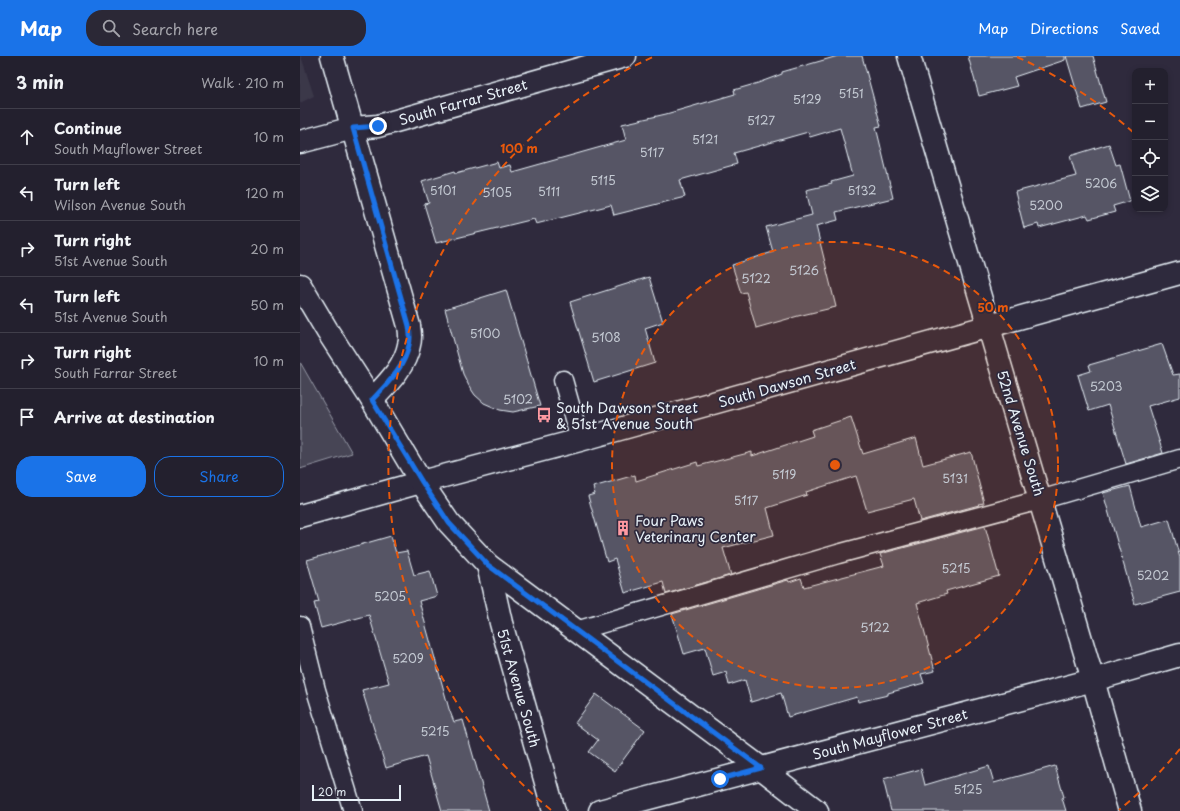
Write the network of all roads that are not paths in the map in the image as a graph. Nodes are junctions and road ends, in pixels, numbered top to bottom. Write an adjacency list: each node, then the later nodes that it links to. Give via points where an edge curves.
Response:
1 (332, 56): 4 (street)
2 (625, 56): 4 (street, South Farrar Street, via 378,126)
3 (909, 56): 8 (street, 52nd Avenue South)
4 (353, 128): 5 (street, South Farrar Street); 10 (street, via 409,326 410,342 406,355 397,372)
5 (300, 142)
6 (1180, 273): 8 (street, South Dawson Street)
7 (300, 285): 10 (street)
8 (989, 326): 11 (street, South Dawson Street); 14 (street, 52nd Avenue South)
9 (563, 380): 11 (lane)
10 (372, 400): 13 (street)
11 (580, 440): 13 (street, South Dawson Street)
12 (1180, 459): 14 (lane)
13 (422, 482): 15 (street, South Dawson Street); 16 (street, via 449,523)
14 (1040, 500): 18 (lane, via 830,556); 20 (street, 52nd Avenue South)
15 (300, 516)
16 (488, 565): 18 (street); 23 (street, 51st Avenue South, via 501,624)
17 (300, 626): 22 (lane, via 316,690)
18 (576, 631): 21 (street)
19 (1180, 655): 20 (street, South Mayflower Street)
20 (1093, 680): 21 (street, South Mayflower Street); 26 (street, 52nd Avenue South)
21 (761, 768): 24 (street, South Mayflower Street); 25 (street)
22 (353, 811)
23 (554, 811)
24 (600, 811)
25 (817, 811)
26 (1130, 811)

